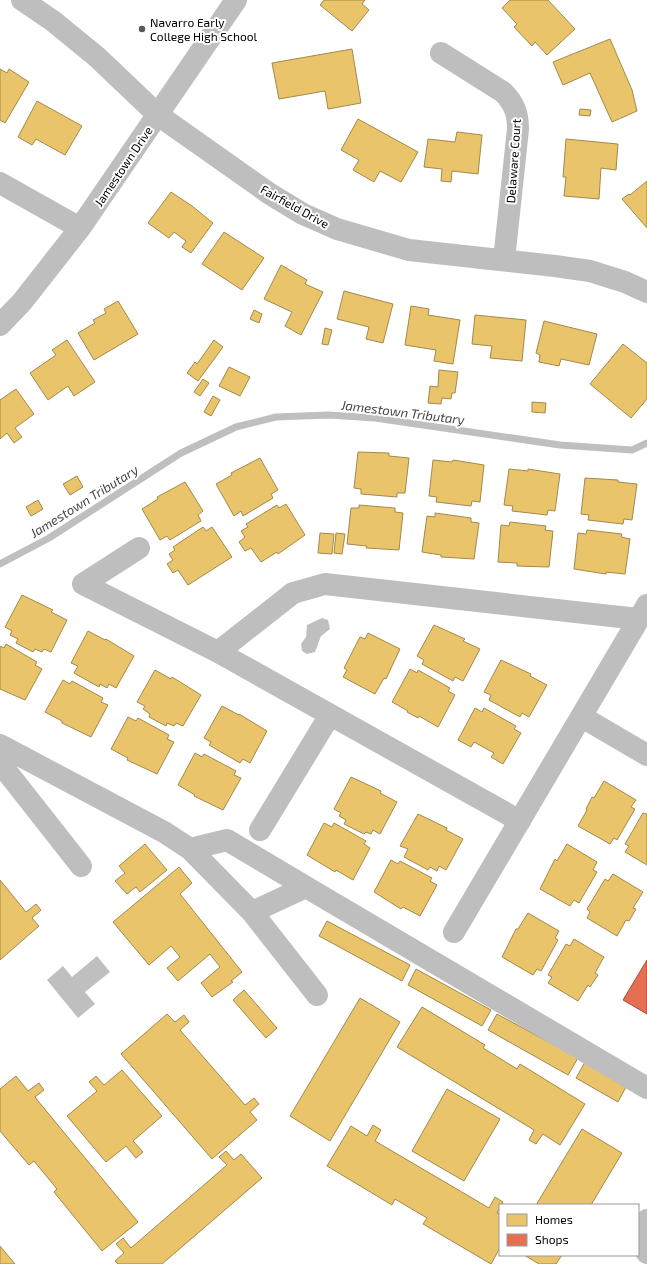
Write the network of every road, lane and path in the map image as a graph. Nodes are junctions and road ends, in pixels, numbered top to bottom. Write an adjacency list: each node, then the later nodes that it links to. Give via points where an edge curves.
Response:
1 (22, 0): 4 (street, Fairfield Drive, via 53,21 97,57)
2 (236, 0): 4 (street, Jamestown Drive)
3 (441, 53): 7 (street, Delaware Court, via 503,92 512,100 516,109 518,129)
4 (158, 115): 6 (street, Jamestown Drive); 7 (street, Fairfield Drive, via 270,194 303,214 337,229 409,250)
5 (0, 183): 6 (street)
6 (80, 228): 9 (street, Jamestown Drive, via 22,302)
7 (504, 260): 8 (street, Fairfield Drive, via 590,271)
8 (647, 292)
9 (0, 325)
10 (139, 548): 12 (street, via 83,584)
11 (642, 612): 12 (street, via 326,584 293,592); 14 (street)
12 (218, 652): 13 (street)
13 (330, 715): 18 (street); 19 (street)
14 (582, 717): 16 (street); 18 (street)
15 (0, 745): 20 (street, via 164,832)
16 (647, 755)
17 (0, 763): 21 (street)
18 (520, 821): 24 (street)
19 (260, 830)
20 (190, 849): 22 (street, via 227,840); 23 (street)
21 (82, 866)
22 (306, 887): 23 (street); 26 (street)
23 (252, 912): 25 (street)
24 (454, 932)
25 (317, 995)
26 (647, 1088)
27 (647, 1220): 28 (street)
28 (639, 1229)
29 (639, 1243): 30 (street)
30 (647, 1253)

